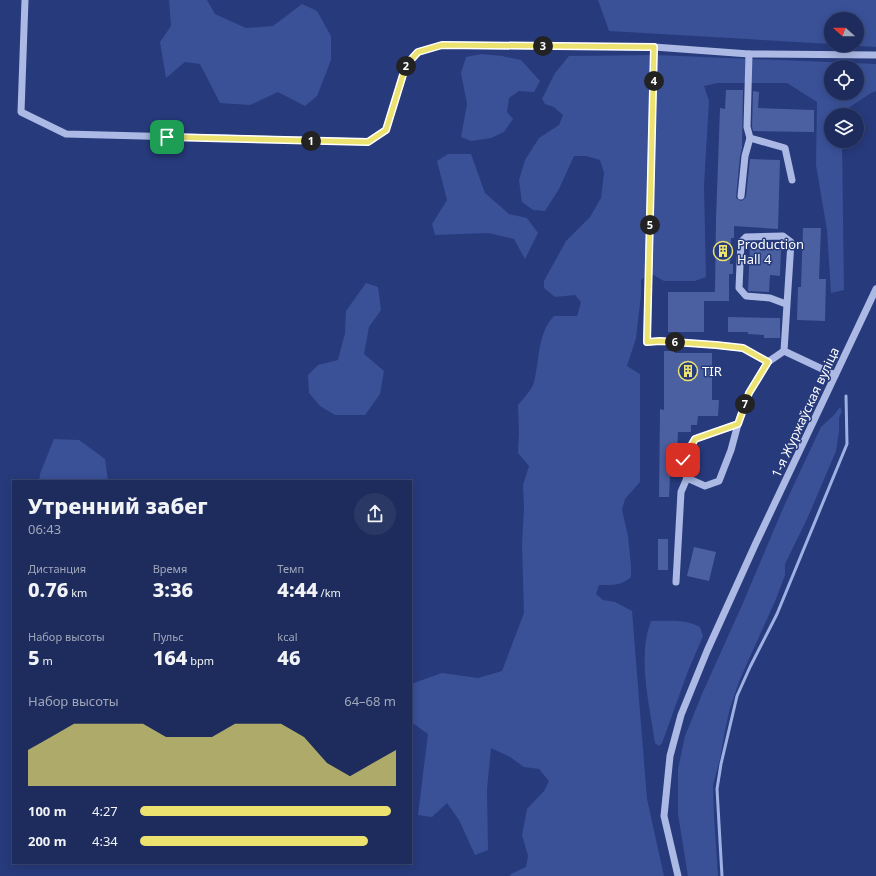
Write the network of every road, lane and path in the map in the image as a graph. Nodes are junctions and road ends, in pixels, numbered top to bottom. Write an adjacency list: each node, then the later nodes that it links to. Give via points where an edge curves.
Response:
1 (25, 0): 2 (street, via 21,112 66,134 368,142 386,130 406,65 418,52 442,45)
2 (654, 47): 3 (street); 11 (street, via 647,342 743,348)
3 (749, 54): 4 (street); 5 (street, via 747,127)
4 (876, 55)
5 (750, 138): 6 (street, via 785,148); 7 (street, via 745,156)
6 (792, 180)
7 (741, 196)
8 (876, 289): 12 (street, 1-я Журжаўская вуліца)
9 (786, 304): 9 (street, via 791,242 783,236 746,237 741,242 739,288 746,296 770,298); 10 (street)
10 (784, 351): 11 (street); 12 (street)
11 (768, 362): 13 (street, via 749,393)
12 (835, 375): 16 (street, 1-я Журжаўская вуліца, via 755,545 681,715 670,756 664,816)
13 (738, 424): 14 (street, via 695,439 683,460); 14 (street, via 719,481 705,486)
14 (687, 478): 15 (street, via 681,492)
15 (676, 582)
16 (678, 876)

